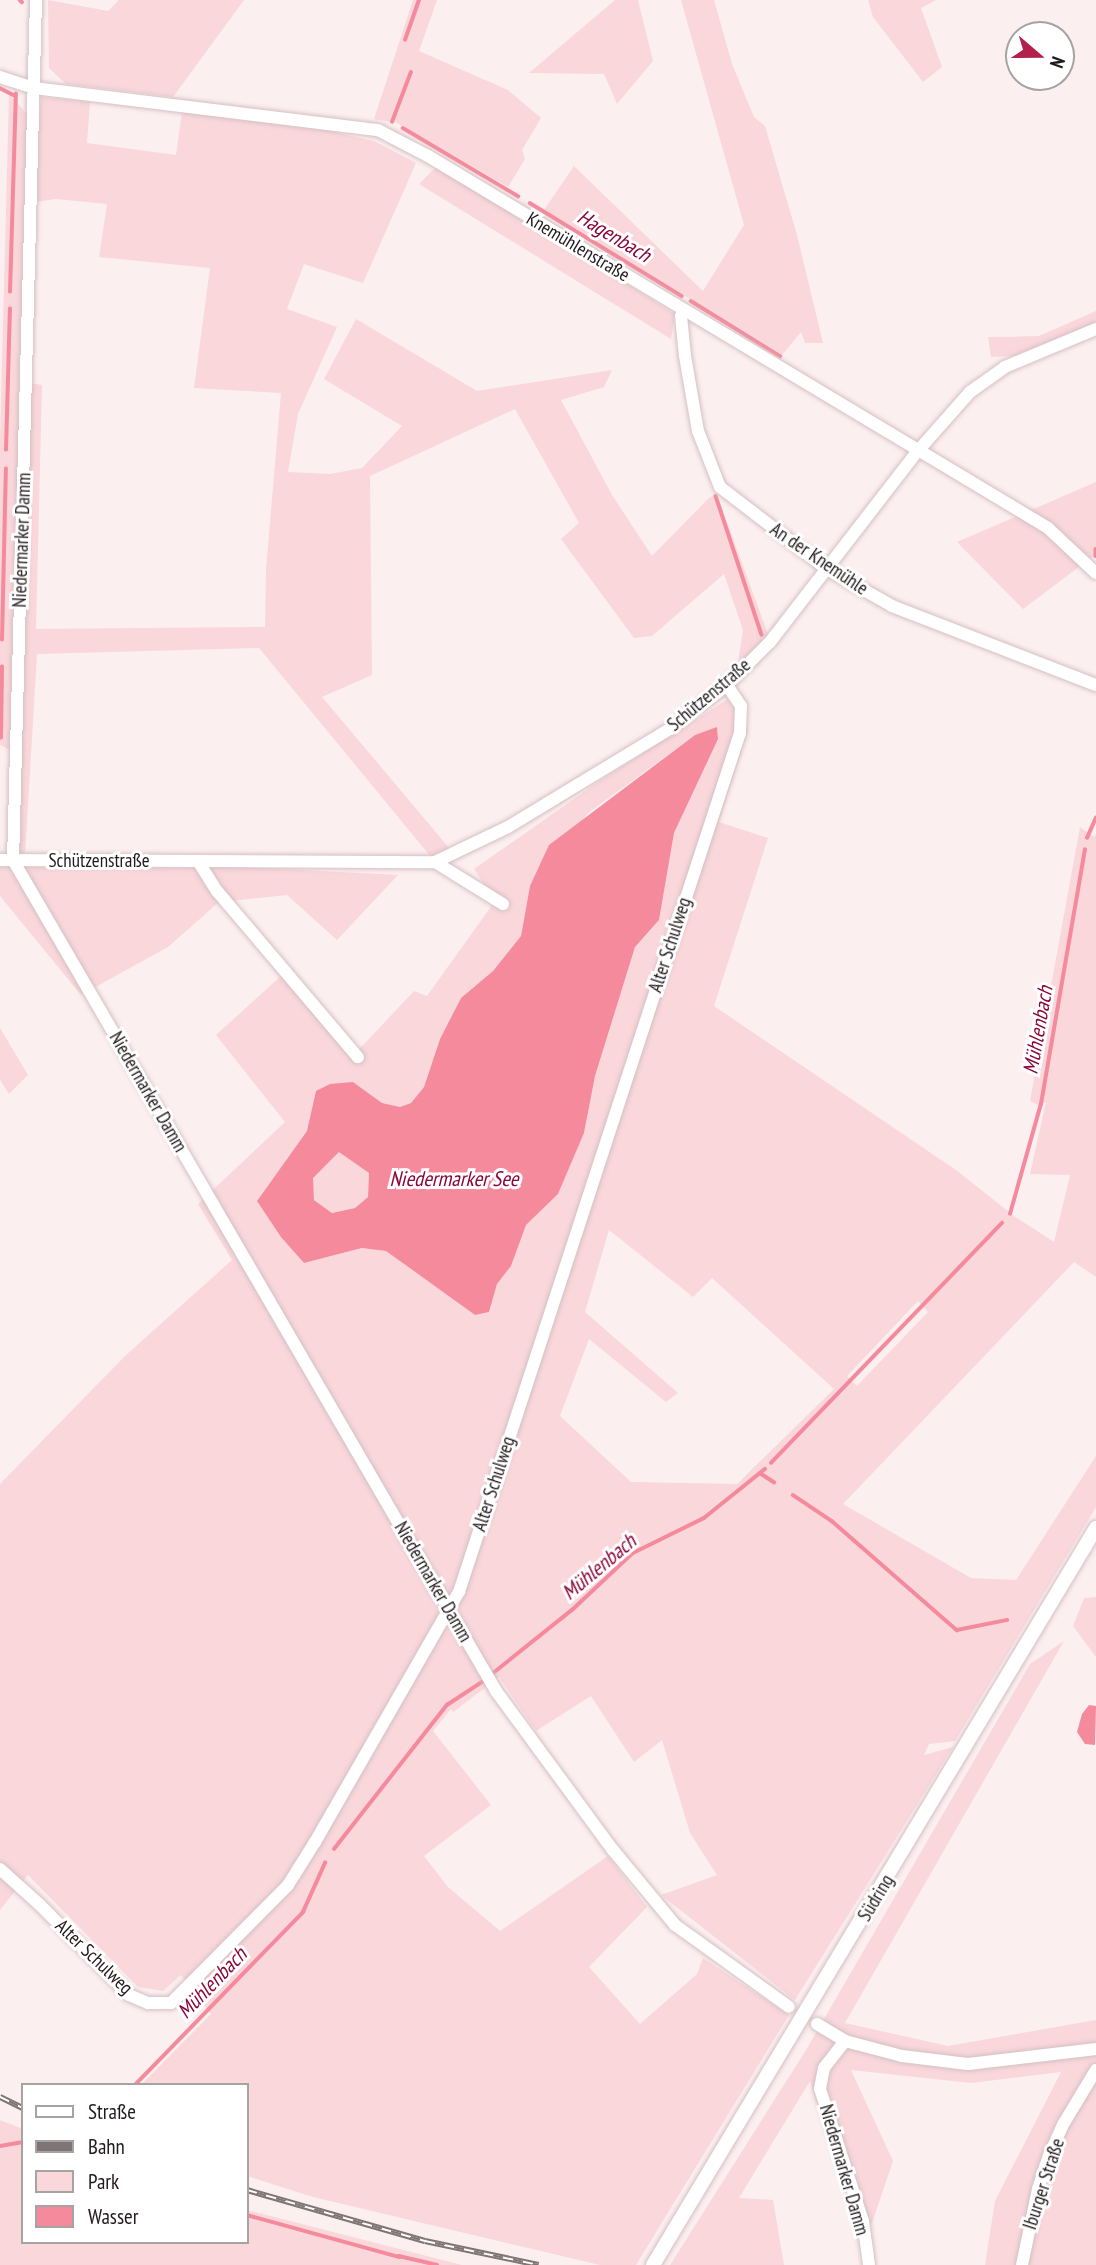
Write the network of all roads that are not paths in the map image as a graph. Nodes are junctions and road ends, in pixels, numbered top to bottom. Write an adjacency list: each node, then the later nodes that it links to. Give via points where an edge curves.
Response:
1 (36, 0): 3 (street, Niedermarker Damm)
2 (0, 77): 3 (street, Knemühlenstraße)
3 (34, 88): 4 (street, Knemühlenstraße, via 378,130); 11 (street, Niedermarker Damm)
4 (683, 311): 6 (street, Knemühlenstraße); 7 (street, An der Knemühle, via 685,356 698,431 720,487)
5 (1096, 329): 6 (street, Schützenstraße, via 1005,368 970,392)
6 (917, 452): 7 (street, Schützenstraße); 8 (street, Knemühlenstraße, via 1048,528)
7 (827, 569): 9 (street, Schützenstraße, via 770,642); 10 (street, An der Knemühle, via 892,606)
8 (1096, 573)
9 (727, 685): 13 (street, Schützenstraße, via 670,729 508,827); 17 (street, Alter Schulweg, via 741,706 740,733)
10 (1096, 685)
11 (7, 860): 12 (street, Schützenstraße); 17 (street, Niedermarker Damm)
12 (198, 861): 13 (street, Schützenstraße); 15 (street, via 217,891)
13 (435, 862): 14 (street)
14 (503, 904)
15 (358, 1057)
16 (1096, 1528): 24 (main road, Südring)
17 (450, 1612): 18 (street, Alter Schulweg, via 288,1885 171,2003 148,2003 129,1995); 19 (street, Niedermarker Damm, via 496,1692 675,1925)
18 (0, 1869)
19 (789, 2007)
20 (817, 2024): 21 (street)
21 (845, 2041): 22 (street, via 902,2056 968,2064); 25 (street, Niedermarker Damm, via 824,2068 820,2089 863,2221)
22 (1096, 2049)
23 (1096, 2070): 26 (street, Iburger Straße, via 1049,2156)
24 (653, 2265)
25 (869, 2265)
26 (1021, 2265)

